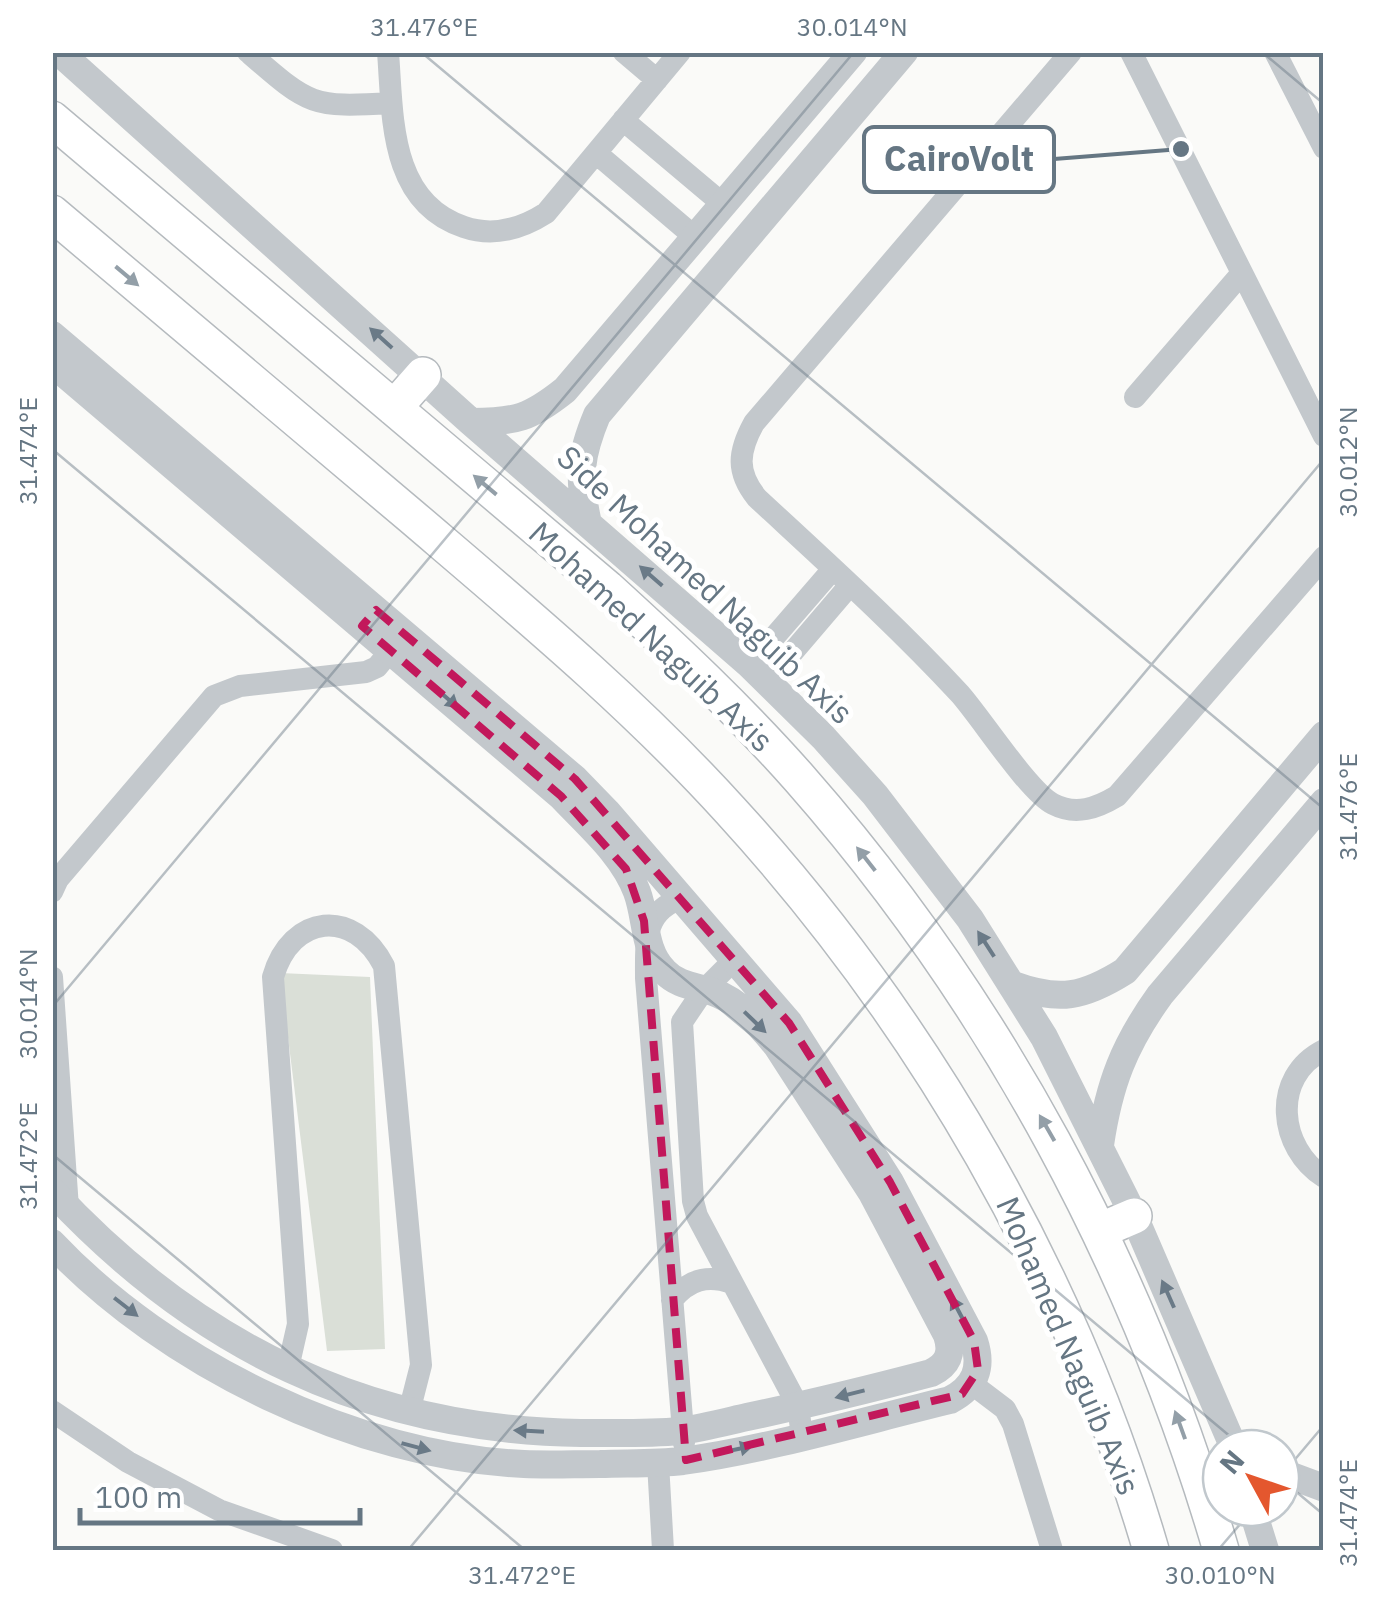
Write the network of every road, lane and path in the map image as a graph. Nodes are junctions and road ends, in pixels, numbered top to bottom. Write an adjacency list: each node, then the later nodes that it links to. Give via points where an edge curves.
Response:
1 (59, 52): 23 (street, Side Mohamed Naguib Axis, one-way to 1)
2 (248, 52): 12 (street, via 289,88 321,104)
3 (388, 52): 12 (street)
4 (624, 52): 11 (street)
5 (680, 52): 11 (street)
6 (853, 52): 17 (street)
7 (904, 52): 28 (street, via 597,416 583,448)
8 (1071, 52): 30 (street, via 744,441 744,482)
9 (1131, 52): 20 (street)
10 (1274, 52): 15 (street)
11 (657, 80): 14 (street)
12 (392, 103): 16 (street, via 396,144 415,192 430,209 469,229 528,224 546,213)
13 (52, 119): 25 (main road, Mohamed Naguib Axis)
14 (624, 120): 16 (street); 17 (street)
15 (1324, 148)
16 (596, 154): 19 (street)
17 (724, 205): 19 (street)
18 (52, 213): 64 (main road, Mohamed Naguib Axis, one-way to 64, via 560,642 782,868 878,993 1006,1195 1099,1402)
19 (696, 238): 26 (street, via 565,390 538,412)
20 (1242, 272): 24 (street); 27 (street)
21 (52, 335): 31 (street)
22 (52, 363): 31 (street)
23 (422, 375): 25 (main road); 26 (street, Side Mohamed Naguib Axis)
24 (1135, 397)
25 (394, 408): 48 (main road, Mohamed Naguib Axis, one-way to 25, via 1059,1150 965,994 800,779 674,649)
26 (471, 422): 28 (street, Side Mohamed Naguib Axis)
27 (1324, 436)
28 (587, 520): 33 (street, Side Mohamed Naguib Axis, one-way to 28)
29 (1324, 557): 30 (street, via 1117,796 1098,808 1074,811 1035,789 964,699)
30 (842, 577): 33 (street)
31 (369, 618): 32 (street); 37 (street, via 574,780)
32 (391, 650): 36 (street, via 366,672 240,686 214,696); 38 (street, one-way to 38, via 560,796 608,847 638,894)
33 (759, 673): 41 (street, Side Mohamed Naguib Axis, one-way to 33, via 899,826)
34 (1324, 735): 41 (street, via 1125,971 1070,996)
35 (1324, 802): 44 (street, via 1136,1028 1106,1104)
36 (52, 892)
37 (684, 898): 38 (street, via 658,910); 39 (street)
38 (646, 935): 42 (street, via 665,973); 51 (street)
39 (736, 958): 42 (street); 53 (street, one-way to 39, via 979,1355 974,1341 890,1182 790,1023)
40 (52, 977): 46 (street)
41 (1013, 985): 44 (street, Side Mohamed Naguib Axis)
42 (704, 990): 50 (street, via 687,1010 680,1035 694,1200); 54 (street, one-way to 54, via 738,1006 777,1046 872,1193 950,1346 942,1368 931,1373)
43 (1324, 1050): 45 (street, via 1298,1072 1286,1122 1293,1147)
44 (1100, 1145): 47 (street, Side Mohamed Naguib Axis)
45 (1324, 1178)
46 (60, 1200): 52 (street, via 139,1276 207,1326)
47 (1134, 1216): 48 (main road); 57 (street, Side Mohamed Naguib Axis, one-way to 47)
48 (1099, 1231): 65 (main road, Mohamed Naguib Axis, one-way to 48, via 1166,1386)
49 (52, 1243): 60 (street, one-way to 60, via 130,1311 199,1359 352,1429 434,1452 521,1464)
50 (732, 1283): 51 (street, via 705,1278); 54 (street)
51 (672, 1300): 58 (street)
52 (288, 1368): 56 (street); 56 (street, via 298,1324 272,976 293,938 335,925 374,946 384,966 421,1364)
53 (972, 1384): 59 (street, via 950,1400); 63 (street, via 1006,1410 1013,1424)
54 (798, 1406): 58 (street); 59 (street)
55 (52, 1411): 61 (street, via 128,1462 219,1510)
56 (409, 1412): 58 (street, one-way to 56, via 524,1432)
57 (1227, 1428)
58 (682, 1430): 60 (street)
59 (802, 1436): 60 (street, one-way to 59)
60 (672, 1462): 62 (street)
61 (332, 1550)
62 (663, 1550)
63 (1052, 1550)
64 (1151, 1550)
65 (1221, 1550)

